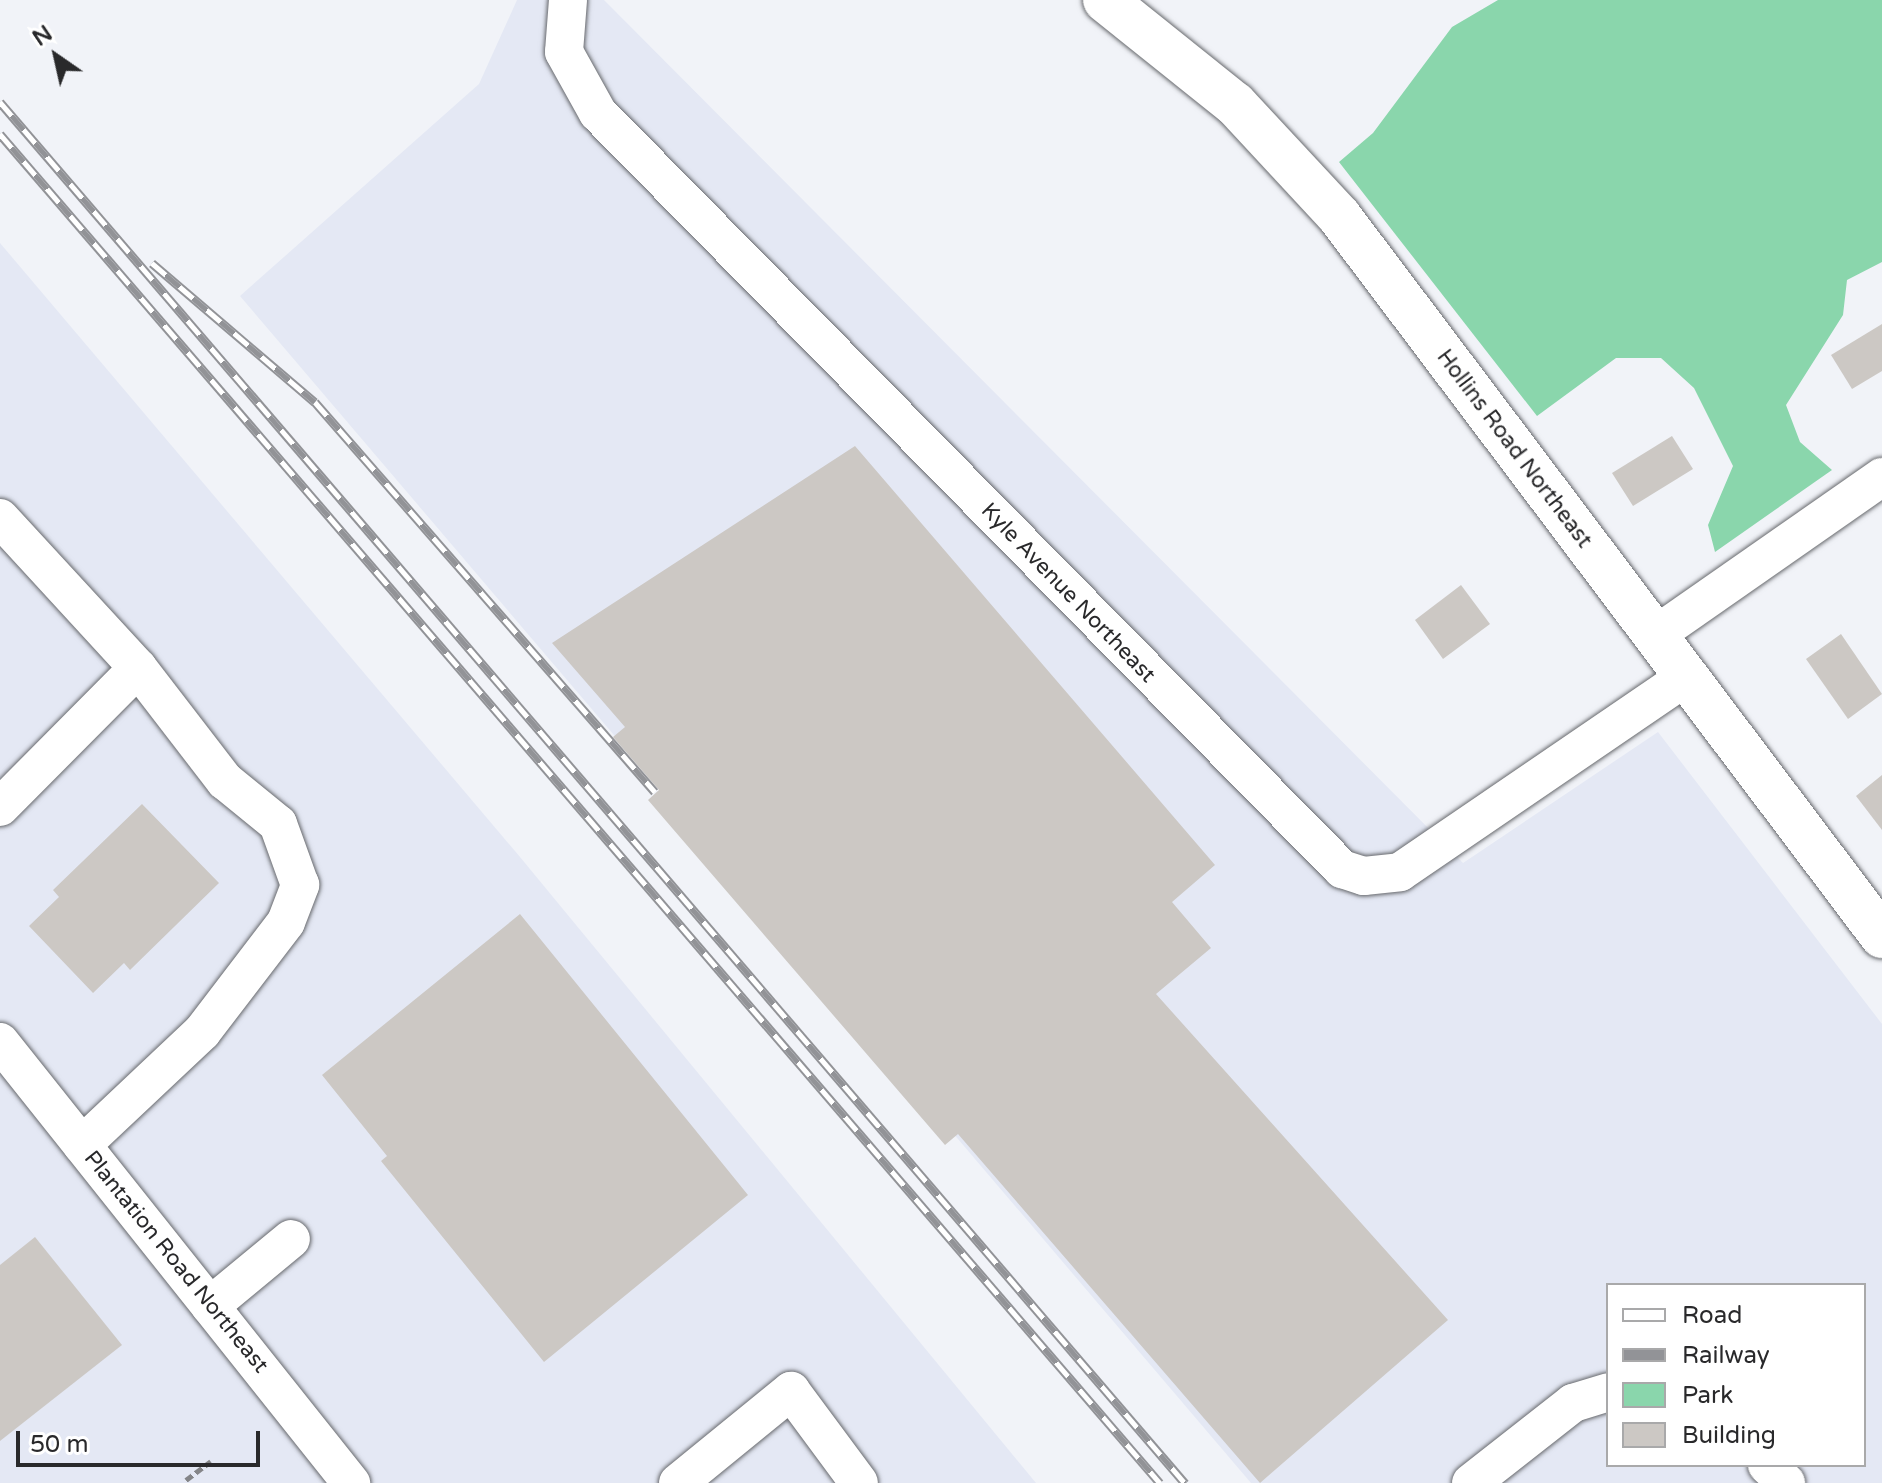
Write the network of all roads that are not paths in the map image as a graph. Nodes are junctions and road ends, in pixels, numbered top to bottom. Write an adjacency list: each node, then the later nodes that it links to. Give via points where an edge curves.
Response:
1 (568, 0): 7 (street, Kyle Avenue Northeast, via 564,52 598,113 1342,869 1364,876 1400,872)
2 (1105, 0): 5 (main road, Hollins Road Northeast, via 1282,149)
3 (1882, 477): 5 (street)
4 (0, 518): 6 (street)
5 (1654, 636): 7 (main road, Hollins Road Northeast)
6 (138, 668): 8 (street); 11 (street, via 225,781 278,824 300,885 286,922 202,1032)
7 (1686, 677): 9 (main road, Hollins Road Northeast)
8 (0, 807)
9 (1882, 936)
10 (0, 1042): 11 (street, Plantation Road Northeast)
11 (82, 1145): 13 (street, Plantation Road Northeast)
12 (291, 1239): 13 (street)
13 (210, 1306): 16 (street, Plantation Road Northeast)
14 (1606, 1393): 19 (street, via 1573,1403)
15 (1769, 1467): 20 (street)
16 (351, 1483)
17 (678, 1483): 18 (street, via 791,1391)
18 (859, 1483)
19 (1471, 1483)
20 (1786, 1483)

